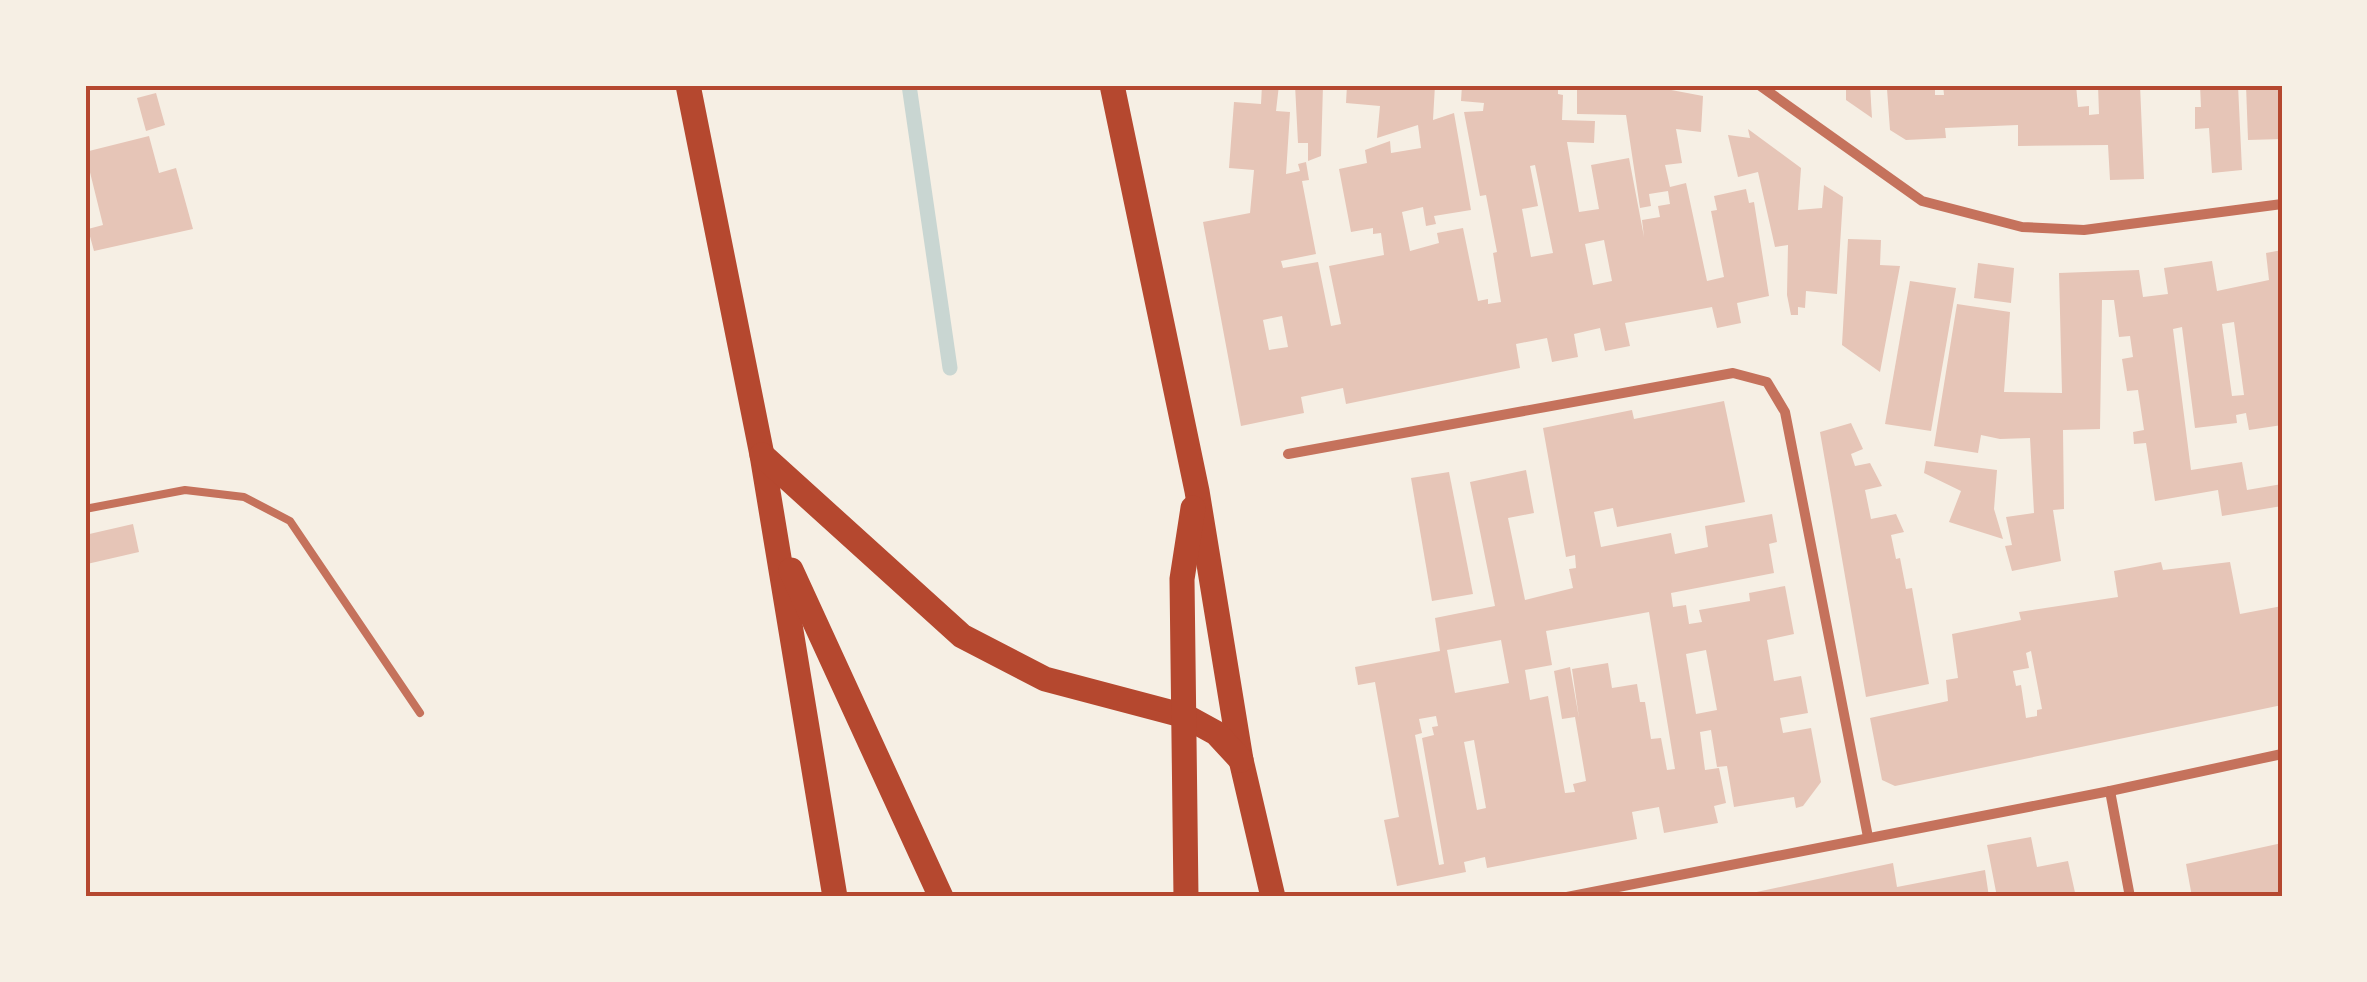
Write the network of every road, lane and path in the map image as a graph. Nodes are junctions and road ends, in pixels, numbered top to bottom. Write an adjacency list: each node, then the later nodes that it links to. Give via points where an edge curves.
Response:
1 (1091, 85): 5 (main road)
2 (1112, 85): 5 (main road)
3 (1759, 85): 6 (street, via 1922,201 2022,227 2084,230)
4 (690, 89): 8 (main road)
5 (1124, 141): 9 (main road)
6 (2282, 204)
7 (1288, 454): 17 (street, via 1733,373 1767,382 1786,412)
8 (762, 455): 11 (main road); 13 (main road, via 962,636 1045,679)
9 (1197, 491): 13 (main road, via 1182,579); 15 (main road)
10 (85, 508): 12 (lane, via 185,490 244,497 290,522)
11 (777, 539): 18 (main road); 19 (main road)
12 (420, 714)
13 (1185, 716): 15 (main road, via 1216,733); 20 (main road)
14 (2282, 754): 16 (street)
15 (1241, 760): 21 (main road)
16 (2110, 792): 17 (street); 23 (street)
17 (1868, 837): 22 (street)
18 (836, 897)
19 (941, 897)
20 (1186, 897)
21 (1273, 897)
22 (1567, 897)
23 (2130, 897)

